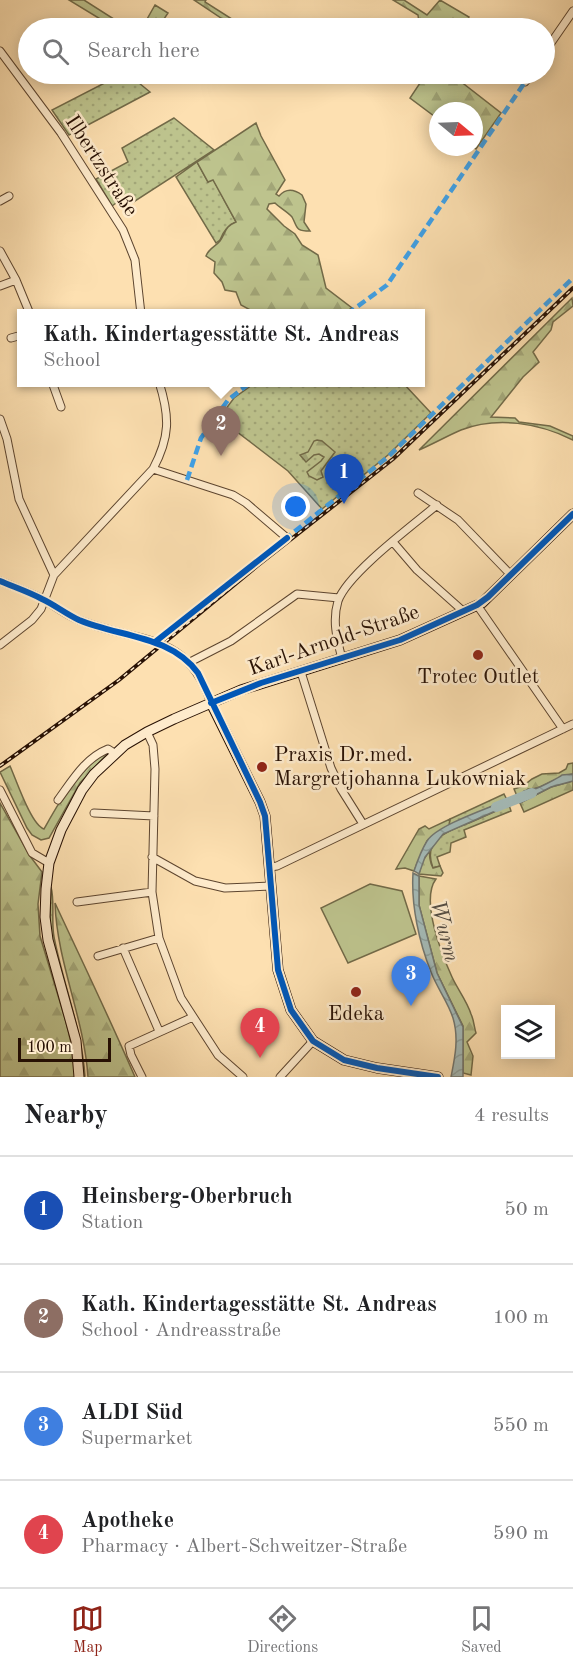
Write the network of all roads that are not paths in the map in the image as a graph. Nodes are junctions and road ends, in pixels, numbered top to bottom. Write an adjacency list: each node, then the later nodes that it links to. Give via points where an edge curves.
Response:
1 (573, 11): 2 (street)
2 (555, 37)
3 (0, 51): 4 (street, Ilbertzstraße)
4 (18, 75)
5 (25, 84): 12 (street, Ilbertzstraße, via 123,230 135,260)
6 (9, 196): 7 (street)
7 (0, 201)
8 (0, 251): 9 (street)
9 (16, 280): 10 (street); 11 (street)
10 (0, 286)
11 (28, 309)
12 (140, 309)
13 (17, 336): 14 (street)
14 (11, 338)
15 (54, 387): 17 (street)
16 (160, 387): 19 (street, via 168,427)
17 (61, 407)
18 (0, 419): 25 (street, via 19,499)
19 (153, 469): 23 (street, via 233,495); 25 (street)
20 (418, 493): 21 (street)
21 (437, 505): 24 (street); 26 (street, via 458,520)
22 (573, 514): 26 (main road, Karl-Arnold-Straße)
23 (287, 538)
24 (393, 542): 28 (street, via 370,561); 31 (street, via 417,570)
25 (54, 575): 29 (street)
26 (511, 575): 30 (main road, Karl-Arnold-Straße)
27 (0, 581): 29 (street)
28 (339, 598): 33 (street, via 334,631); 34 (street, via 297,594 231,641)
29 (44, 600): 32 (street, via 32,620); 34 (street, via 99,628 172,649)
30 (477, 605): 31 (main road, Karl-Arnold-Straße); 38 (street)
31 (463, 611): 33 (main road, Karl-Arnold-Straße, via 400,640)
32 (0, 645)
33 (342, 659): 35 (main road, Karl-Arnold-Straße)
34 (190, 662): 36 (street)
35 (301, 672): 36 (main road, Karl-Arnold-Straße); 45 (street, via 331,768)
36 (212, 703): 39 (main road, Karl-Arnold-Straße); 48 (main road, via 260,802)
37 (573, 724): 38 (street)
38 (563, 729): 45 (street)
39 (147, 732): 40 (main road, Karl-Arnold-Straße); 44 (street, via 153,745 155,769)
40 (116, 754): 42 (street, Karl-Arnold-Straße, via 108,749 93,757); 47 (main road, Karl-Arnold-Straße, via 82,790 61,830)
41 (0, 790): 47 (street, via 32,853)
42 (58, 800)
43 (94, 813): 44 (street)
44 (154, 816): 46 (street)
45 (363, 824): 48 (street)
46 (152, 857): 49 (street, via 195,881 225,888); 50 (street)
47 (50, 863): 58 (main road, Karl-Arnold-Straße, via 45,907 48,940 76,1041)
48 (270, 867): 49 (main road)
49 (271, 886): 57 (main road, via 282,988 291,1010)
50 (152, 892): 51 (street); 52 (street)
51 (78, 902)
52 (159, 938): 53 (street); 55 (street, via 181,998)
53 (123, 948): 54 (street); 56 (street)
54 (98, 956)
55 (193, 1017): 56 (street); 60 (street, via 218,1055)
56 (159, 1031): 59 (street, via 129,1046)
57 (314, 1041): 61 (street); 62 (main road, via 359,1065)
58 (79, 1077)
59 (142, 1077)
60 (243, 1077)
61 (280, 1077)
62 (438, 1077)

